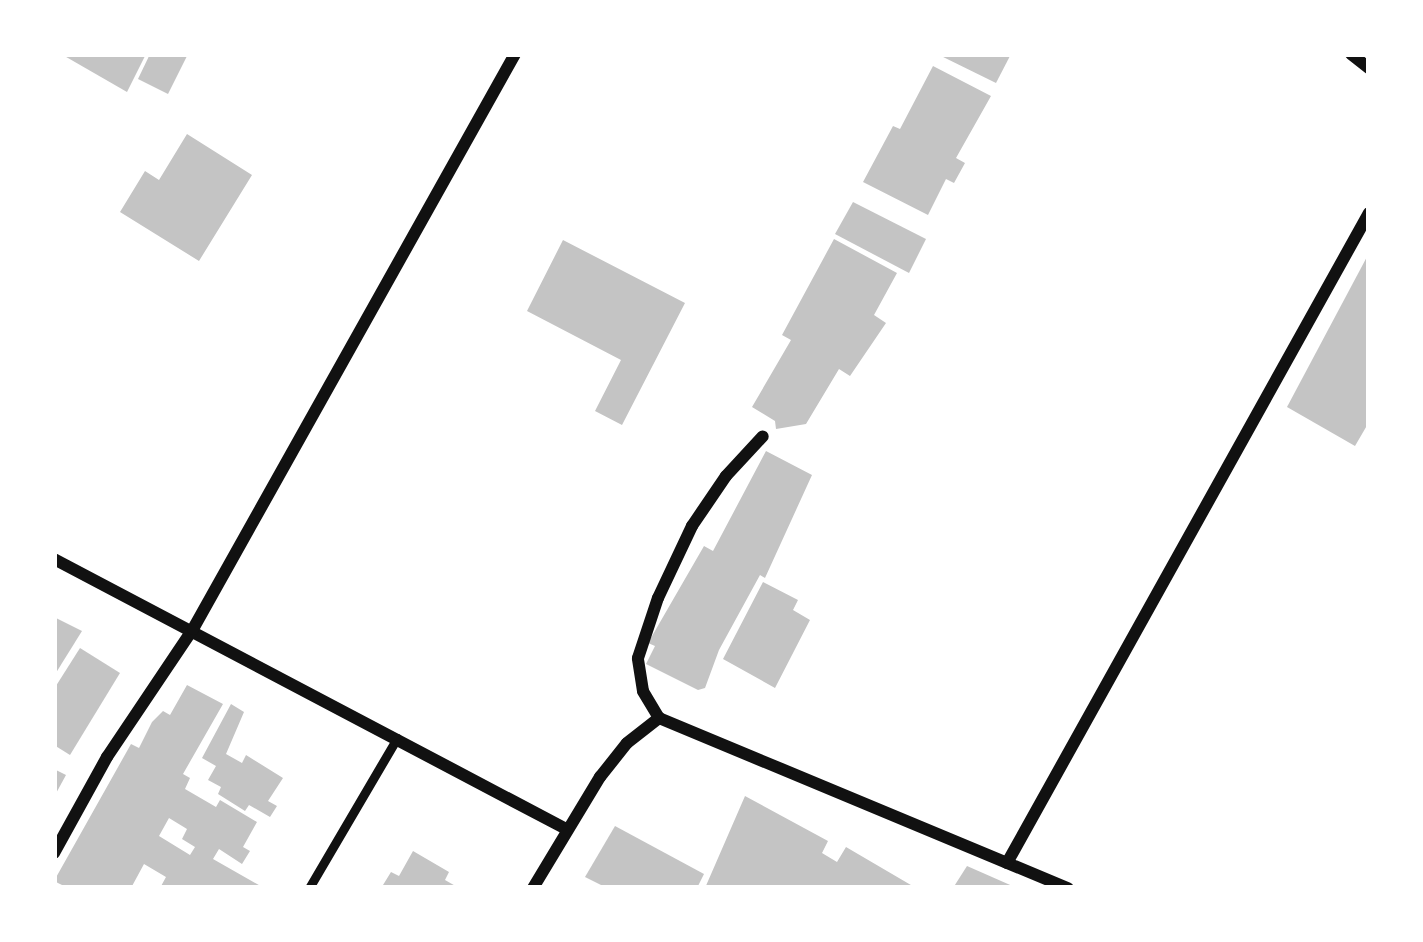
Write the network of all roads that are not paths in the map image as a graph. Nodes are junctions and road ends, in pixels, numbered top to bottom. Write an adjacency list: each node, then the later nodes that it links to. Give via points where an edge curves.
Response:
1 (515, 54): 7 (street)
2 (1351, 54): 3 (street)
3 (1369, 68)
4 (1369, 214): 12 (street)
5 (763, 436): 8 (street, via 692,526 658,598 638,658)
6 (54, 559): 7 (street)
7 (193, 629): 9 (street); 11 (street, via 106,757)
8 (659, 718): 10 (street, via 627,742); 12 (street)
9 (397, 738): 10 (street); 13 (lane)
10 (566, 829): 14 (street)
11 (54, 853)
12 (1007, 862): 15 (street)
13 (309, 888)
14 (533, 888)
15 (1068, 888)

